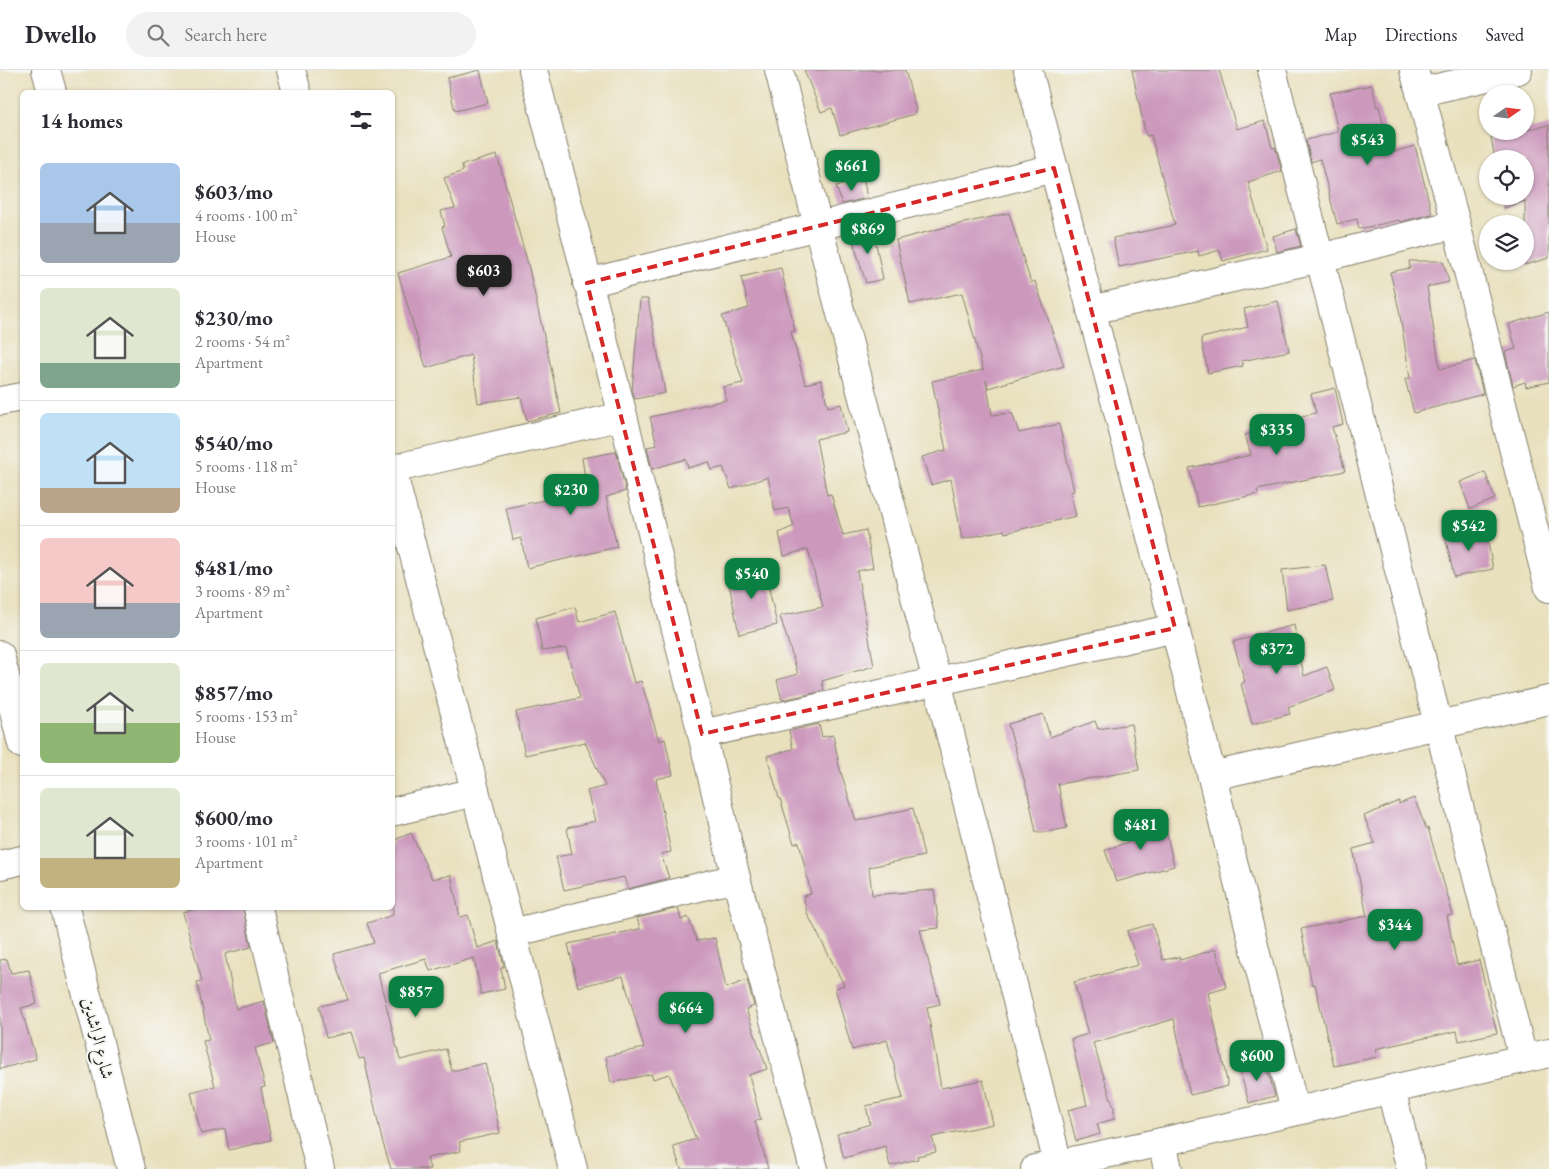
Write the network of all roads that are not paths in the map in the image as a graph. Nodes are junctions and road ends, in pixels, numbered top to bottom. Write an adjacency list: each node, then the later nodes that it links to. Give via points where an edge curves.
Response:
1 (46, 70): 9 (street)
2 (291, 70): 10 (street)
3 (532, 70): 15 (street)
4 (779, 70): 13 (street)
5 (1028, 70): 11 (street)
6 (1272, 70): 14 (street)
7 (1518, 70): 8 (street)
8 (1417, 81): 12 (street)
9 (51, 90)
10 (296, 90)
11 (1054, 168): 13 (street); 16 (street)
12 (1456, 224): 14 (street); 22 (street)
13 (818, 226): 15 (street); 26 (street)
14 (1320, 258): 16 (street); 28 (street)
15 (587, 283): 19 (street)
16 (1091, 310): 24 (street)
17 (20, 397): 18 (street)
18 (0, 401)
19 (623, 416): 20 (street); 29 (street)
20 (395, 469)
21 (395, 482): 32 (street)
22 (1544, 553): 23 (street)
23 (1549, 588)
24 (1175, 628): 26 (street); 31 (street)
25 (0, 655): 30 (street)
26 (937, 681): 29 (street); 45 (street)
27 (1549, 700): 28 (street)
28 (1439, 724): 31 (street); 41 (street)
29 (702, 734): 36 (street)
30 (20, 736)
31 (1212, 776): 43 (street)
32 (475, 792): 33 (street); 39 (street)
33 (395, 811)
34 (20, 860): 35 (street)
35 (0, 865)
36 (736, 878): 39 (street); 49 (street)
37 (65, 910): 46 (street, شارع الراشدين)
38 (258, 910): 47 (street)
39 (512, 934): 48 (street)
40 (1549, 1053): 41 (street)
41 (1523, 1058): 42 (street)
42 (1391, 1090): 43 (street); 51 (street)
43 (1295, 1111): 44 (street)
44 (1162, 1142): 45 (street); 50 (street)
45 (1047, 1166)
46 (131, 1169)
47 (320, 1169)
48 (573, 1169)
49 (814, 1169)
50 (1168, 1169)
51 (1411, 1169)

